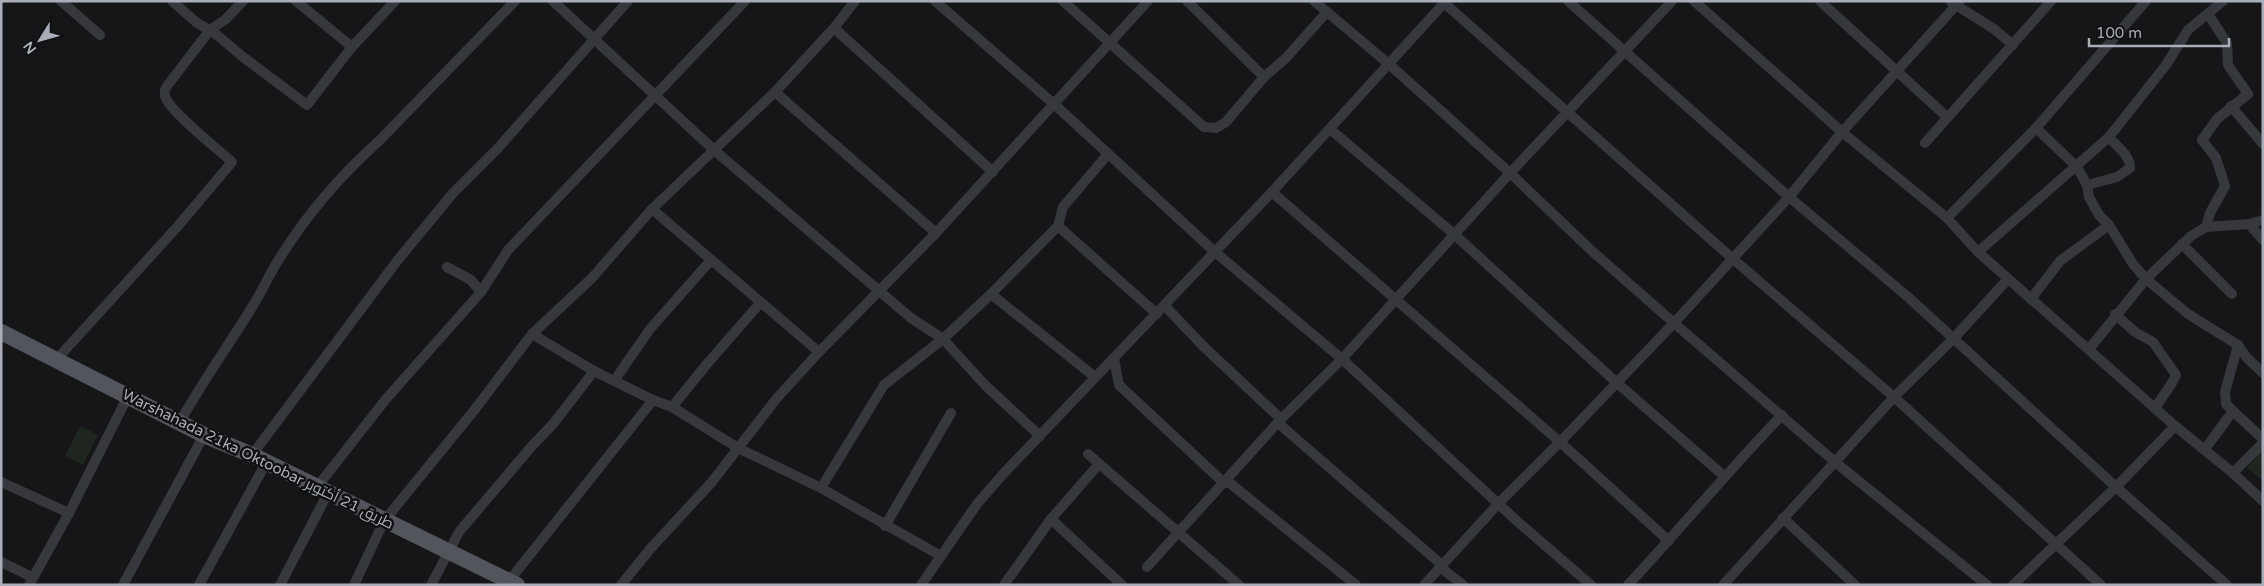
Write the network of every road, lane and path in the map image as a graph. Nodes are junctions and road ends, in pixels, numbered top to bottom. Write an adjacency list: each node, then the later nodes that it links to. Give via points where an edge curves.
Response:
1 (61, 1): 29 (street)
2 (172, 1): 28 (street)
3 (243, 1): 28 (street)
4 (296, 1): 33 (street)
5 (395, 1): 33 (street)
6 (515, 1): 110 (street, via 313,209 280,257)
7 (553, 1): 30 (street)
8 (628, 1): 30 (street)
9 (744, 1): 39 (street)
10 (855, 1): 27 (street)
11 (935, 1): 40 (street)
12 (1063, 1): 31 (street)
13 (1148, 1): 31 (street)
14 (1187, 1): 37 (street)
15 (1314, 1): 25 (street)
16 (1568, 1): 34 (street)
17 (1672, 1): 34 (street)
18 (1694, 1): 46 (street)
19 (1820, 1): 36 (street)
20 (2051, 1): 32 (street)
21 (2146, 1): 44 (street)
22 (2223, 1): 26 (street)
23 (1444, 2): 35 (street); 42 (street)
24 (1955, 3): 32 (street); 36 (street)
25 (1326, 13): 35 (street); 37 (street, via 1286,58)
26 (2208, 14): 41 (street, via 2226,42 2228,65 2248,94); 47 (street, via 2188,30 2166,66)
27 (834, 28): 38 (street); 53 (street)
28 (210, 30): 33 (street, via 307,105); 94 (street, via 165,88 165,94 174,109 232,162)
29 (100, 35)
30 (594, 39): 39 (street); 120 (street, via 499,147 453,193 397,261)
31 (1110, 41): 37 (street, via 1204,127 1216,128 1226,122); 40 (street)
32 (2013, 46): 43 (street)
33 (352, 47)
34 (1623, 52): 42 (street); 57 (street)
35 (1390, 65): 45 (street); 54 (street)
36 (1896, 71): 43 (street); 46 (street)
37 (1264, 77)
38 (775, 92): 50 (street); 65 (street)
39 (655, 96): 50 (street); 77 (street, via 508,250)
40 (1054, 104): 51 (street); 53 (street)
41 (2231, 106): 49 (street); 64 (street, via 2202,140 2216,158 2225,186)
42 (1567, 111): 54 (street); 71 (street)
43 (1947, 117): 48 (street)
44 (2036, 128): 52 (street); 59 (street)
45 (1330, 129): 56 (street); 66 (street)
46 (1842, 132): 57 (street); 59 (street)
47 (2109, 137): 52 (street); 55 (street, via 2127,157 2130,168 2117,177)
48 (1925, 142)
49 (2263, 144)
50 (714, 150): 58 (street); 76 (street)
51 (1108, 154): 63 (street, via 1063,207); 69 (street)
52 (2077, 167): 55 (street); 70 (street)
53 (993, 172): 65 (street)
54 (1510, 173): 66 (street); 85 (street)
55 (2087, 185): 62 (street, via 2088,197)
56 (1272, 192): 69 (street); 80 (street)
57 (1789, 197): 71 (street); 89 (street)
58 (652, 209): 72 (street); 87 (street, via 592,278)
59 (1947, 218): 70 (street)
60 (2263, 220): 61 (street)
61 (2249, 224): 64 (street); 67 (street)
62 (2109, 225): 75 (street); 81 (street, via 2060,261)
63 (1058, 226): 78 (street); 83 (street)
64 (2206, 227): 68 (street)
65 (936, 233): 76 (street)
66 (1455, 235): 80 (street); 100 (street)
67 (2263, 240)
68 (2182, 244): 75 (street); 79 (street)
69 (1215, 252): 83 (street); 93 (street)
70 (1978, 252): 74 (street)
71 (1733, 259): 85 (street); 102 (street)
72 (711, 260): 82 (street); 99 (street, via 650,328)
73 (447, 267): 77 (street, via 471,280)
74 (2008, 279): 81 (street); 89 (street)
75 (2146, 279): 84 (street); 90 (street, via 2188,314)
76 (879, 291): 88 (street); 92 (street)
77 (481, 292): 129 (street, via 386,399)
78 (991, 294): 88 (street); 98 (street)
79 (2232, 294)
80 (1396, 298): 93 (street); 115 (street)
81 (2031, 299): 91 (street)
82 (760, 303): 92 (street); 104 (street)
83 (1161, 310): 95 (street); 109 (street)
84 (2115, 314): 91 (street); 105 (street, via 2135,332 2153,342 2176,375)
85 (1674, 323): 100 (street); 108 (street)
86 (1, 332): 94 (main road, Warshahada 21ka Oktoobar طريق 21 أكتوبر)
87 (532, 334): 96 (street); 135 (street)
88 (943, 339): 113 (street); 128 (street, via 884,385)
89 (1953, 339): 102 (street); 127 (street)
90 (2238, 345): 97 (street); 106 (street, via 2225,392 2226,404)
91 (2089, 349): 105 (street)
92 (819, 352): 117 (street)
93 (1342, 359): 109 (street); 131 (street)
94 (56, 360): 101 (main road, Warshahada 21ka Oktoobar طريق 21 أكتوبر)
95 (1114, 360): 98 (street); 126 (street, via 1119,385)
96 (594, 371): 99 (street); 140 (street, via 553,424 459,532)
97 (2263, 373)
98 (1095, 377): 113 (street)
99 (614, 381): 103 (street)
100 (1616, 382): 115 (street); 124 (street)
101 (128, 396): 110 (main road, Warshahada 21ka Oktoobar طريق 21 أكتوبر); 132 (street)
102 (1894, 398): 121 (street); 139 (street)
103 (653, 400): 104 (street); 147 (street)
104 (672, 407): 117 (street)
105 (2156, 407): 111 (street)
106 (2233, 411): 114 (street); 118 (street)
107 (951, 413): 136 (street)
108 (1782, 415): 121 (street); 124 (street)
109 (1279, 421): 126 (street); 144 (street)
110 (180, 422): 112 (main road, Warshahada 21ka Oktoobar طريق 21 أكتوبر)
111 (2175, 426): 118 (street); 127 (street)
112 (204, 435): 120 (main road, Warshahada 21ka Oktoobar طريق 21 أكتوبر); 148 (street)
113 (1040, 436): 141 (street, via 977,504)
114 (2263, 439)
115 (1560, 442): 131 (street); 138 (street)
116 (2263, 443): 123 (street)
117 (738, 448): 128 (street); 153 (street)
118 (2205, 449): 123 (street)
119 (1088, 454): 122 (street)
120 (259, 459): 129 (main road, Warshahada 21ka Oktoobar طريق 21 أكتوبر); 149 (street)
121 (1835, 462): 133 (street); 164 (street)
122 (1099, 464): 134 (street); 137 (street)
123 (2233, 473): 130 (street)
124 (1724, 476): 138 (street)
125 (1, 482): 132 (street)
126 (1225, 482): 137 (street); 157 (street)
127 (2116, 487): 139 (street); 167 (street)
128 (821, 488): 136 (street)
129 (322, 490): 135 (main road, Warshahada 21ka Oktoobar طريق 21 أكتوبر); 150 (street)
130 (2263, 501)
131 (1498, 504): 144 (street); 160 (street)
132 (69, 513): 145 (street)
133 (1783, 518): 162 (street); 163 (street)
134 (1051, 519): 146 (street); 155 (street)
135 (384, 521): 140 (main road, Warshahada 21ka Oktoobar طريق 21 أكتوبر); 151 (street)
136 (884, 526): 141 (street)
137 (1177, 533): 143 (street); 156 (street)
138 (1669, 541): 161 (street)
139 (2057, 544): 165 (street); 166 (street)
140 (448, 550): 147 (main road, Warshahada 21ka Oktoobar طريق 21 أكتوبر); 152 (street)
141 (941, 556): 154 (street)
142 (1, 562): 145 (street)
143 (1146, 566)
144 (1441, 566): 158 (street); 159 (street)
145 (30, 583)
146 (1008, 583)
147 (513, 584)
148 (123, 585)
149 (199, 585)
150 (280, 585)
151 (354, 585)
152 (431, 585)
153 (621, 585)
154 (920, 585)
155 (1122, 585)
156 (1239, 585)
157 (1356, 585)
158 (1424, 585)
159 (1463, 585)
160 (1591, 585)
161 (1628, 585)
162 (1723, 585)
163 (1855, 585)
164 (1987, 585)
165 (2013, 585)
166 (2101, 585)
167 (2227, 585)

